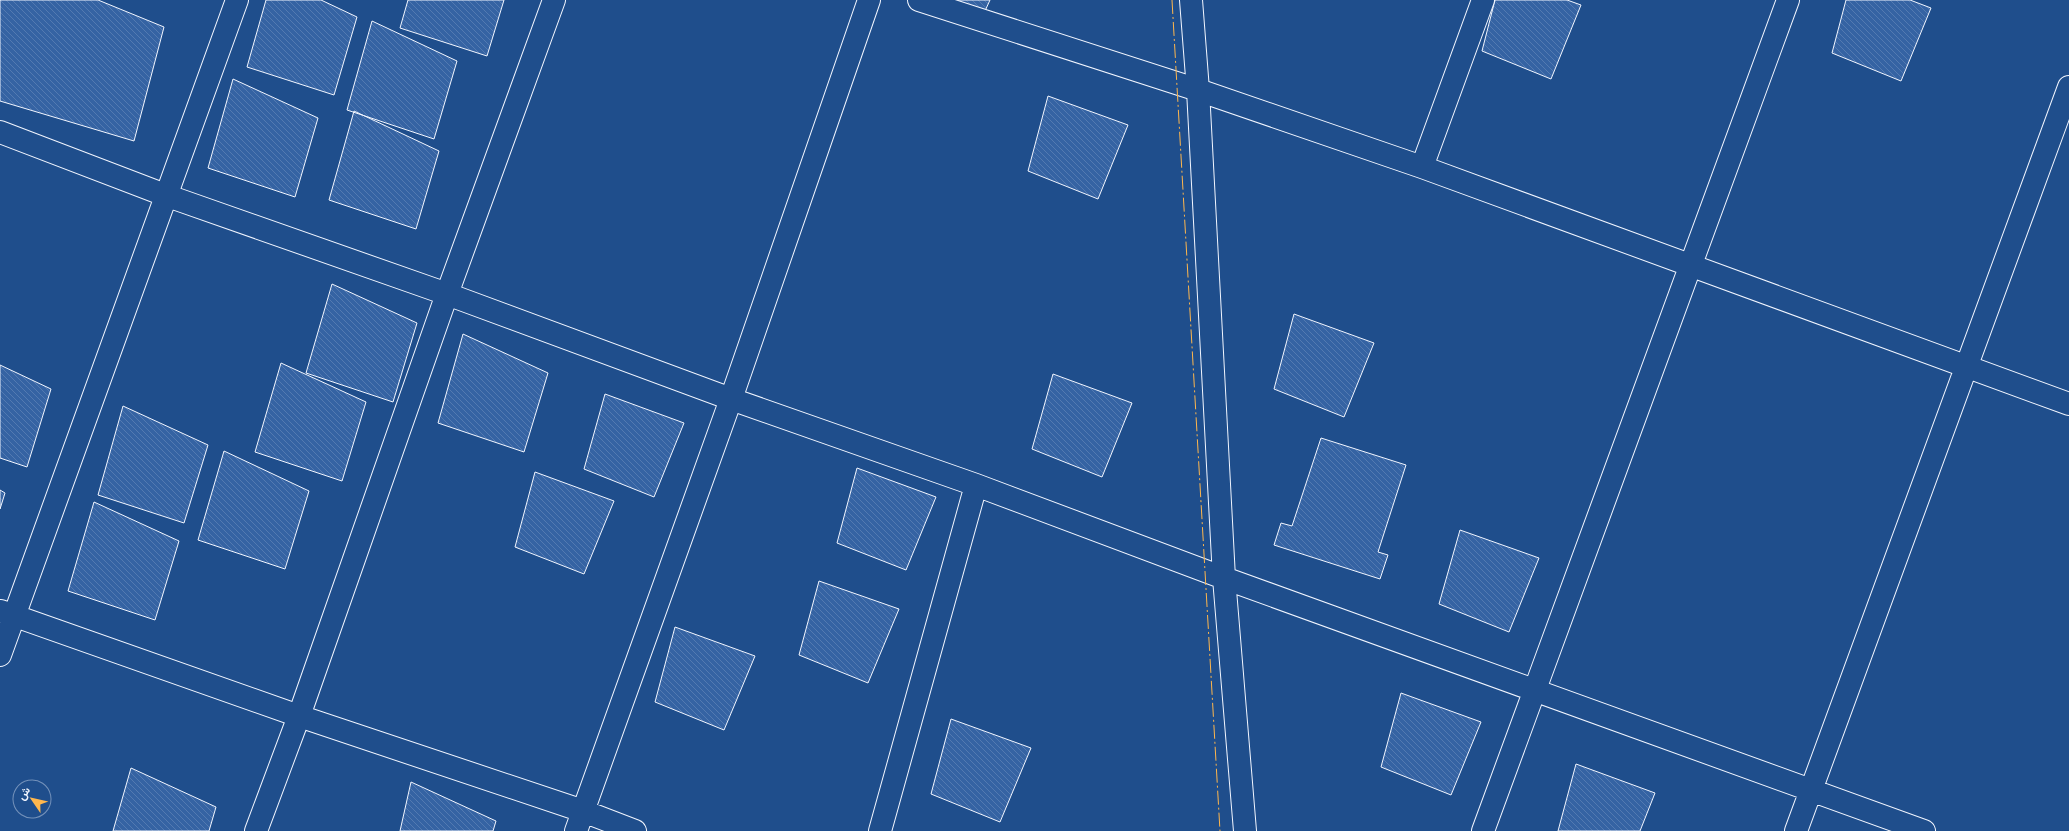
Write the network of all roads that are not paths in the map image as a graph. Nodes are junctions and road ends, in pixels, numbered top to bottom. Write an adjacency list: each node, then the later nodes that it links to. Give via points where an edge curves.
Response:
1 (237, 0): 12 (street)
2 (554, 0): 14 (street)
3 (869, 0): 16 (street)
4 (918, 0): 9 (street)
5 (1191, 0): 9 (street)
6 (1483, 0): 11 (street)
7 (1788, 0): 13 (street)
8 (2069, 87): 15 (street)
9 (1198, 90): 11 (street); 19 (street)
10 (0, 132): 12 (street)
11 (1422, 167): 13 (street)
12 (165, 195): 14 (street); 20 (street)
13 (1691, 266): 15 (street); 22 (street)
14 (447, 294): 16 (street); 23 (street)
15 (1966, 366): 17 (street); 24 (street)
16 (731, 399): 18 (street); 25 (street)
17 (2069, 404)
18 (976, 485): 19 (street); 28 (street)
19 (1224, 578): 22 (street); 29 (street)
20 (7, 613): 21 (street); 23 (street)
21 (0, 655)
22 (1535, 689): 24 (street); 30 (street)
23 (299, 716): 25 (street); 26 (street)
24 (1811, 790): 31 (street); 32 (street)
25 (580, 821): 27 (street)
26 (256, 831)
27 (635, 831)
28 (880, 831)
29 (1245, 831)
30 (1483, 831)
31 (1796, 831)
32 (1924, 831)

